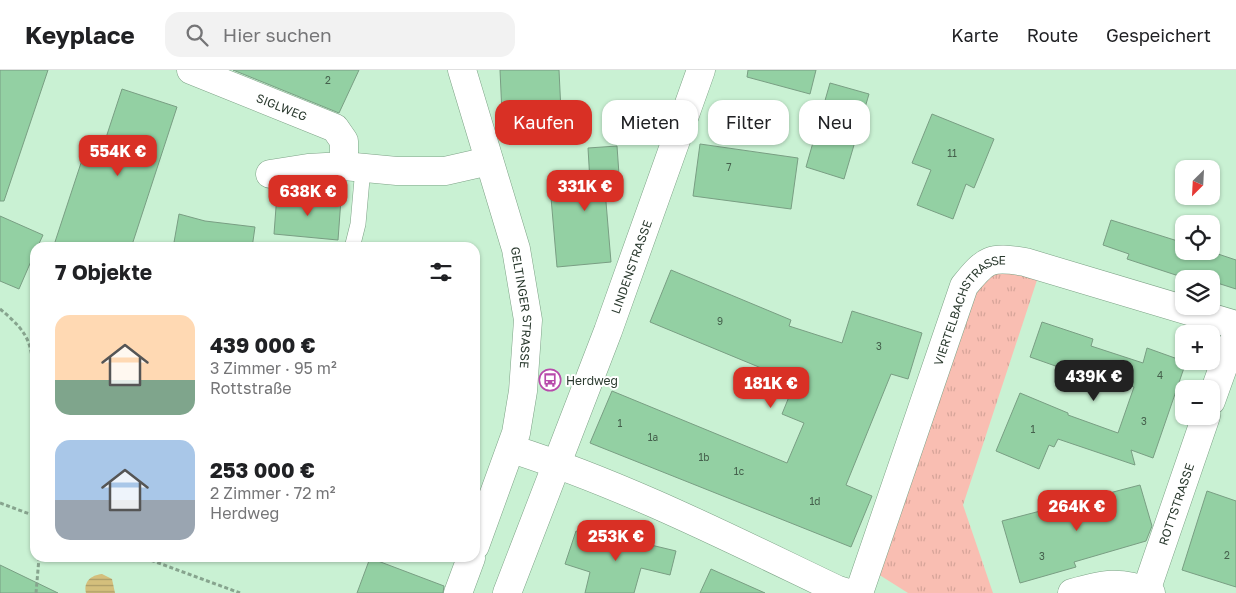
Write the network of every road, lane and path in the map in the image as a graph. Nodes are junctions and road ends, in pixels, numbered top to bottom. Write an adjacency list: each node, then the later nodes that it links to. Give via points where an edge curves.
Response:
1 (191, 70): 5 (street, SIGLWEG, via 335,128 344,141)
2 (462, 70): 4 (street, GELTINGER STRASSE)
3 (702, 70): 15 (street, LINDENSTRASSE)
4 (489, 161): 5 (street, via 445,171); 14 (street, GELTINGER STRASSE, via 516,249 528,320 523,391)
5 (353, 167): 6 (street, via 308,168); 7 (lane, via 358,224)
6 (270, 174)
7 (354, 242)
8 (0, 309): 11 (path, via 24,330)
9 (1236, 325): 22 (street, VIERTELBACHSTRASSE, via 1025,262 1004,258 982,264 964,286)
10 (1236, 337): 12 (street)
11 (30, 342)
12 (1219, 380)
13 (1203, 425): 23 (street, ROTTSTRASSE)
14 (512, 449): 15 (street); 18 (street, GELTINGER STRASSE)
15 (556, 463): 22 (street, via 686,517); 27 (street)
16 (0, 503): 17 (path)
17 (30, 514)
18 (480, 533)
19 (39, 562): 24 (path)
20 (156, 562): 25 (path)
21 (470, 562): 26 (street)
22 (845, 592)
23 (1149, 592): 28 (street, via 1125,585 1105,584)
24 (36, 593)
25 (240, 593)
26 (458, 593)
27 (508, 593)
28 (1072, 593)

